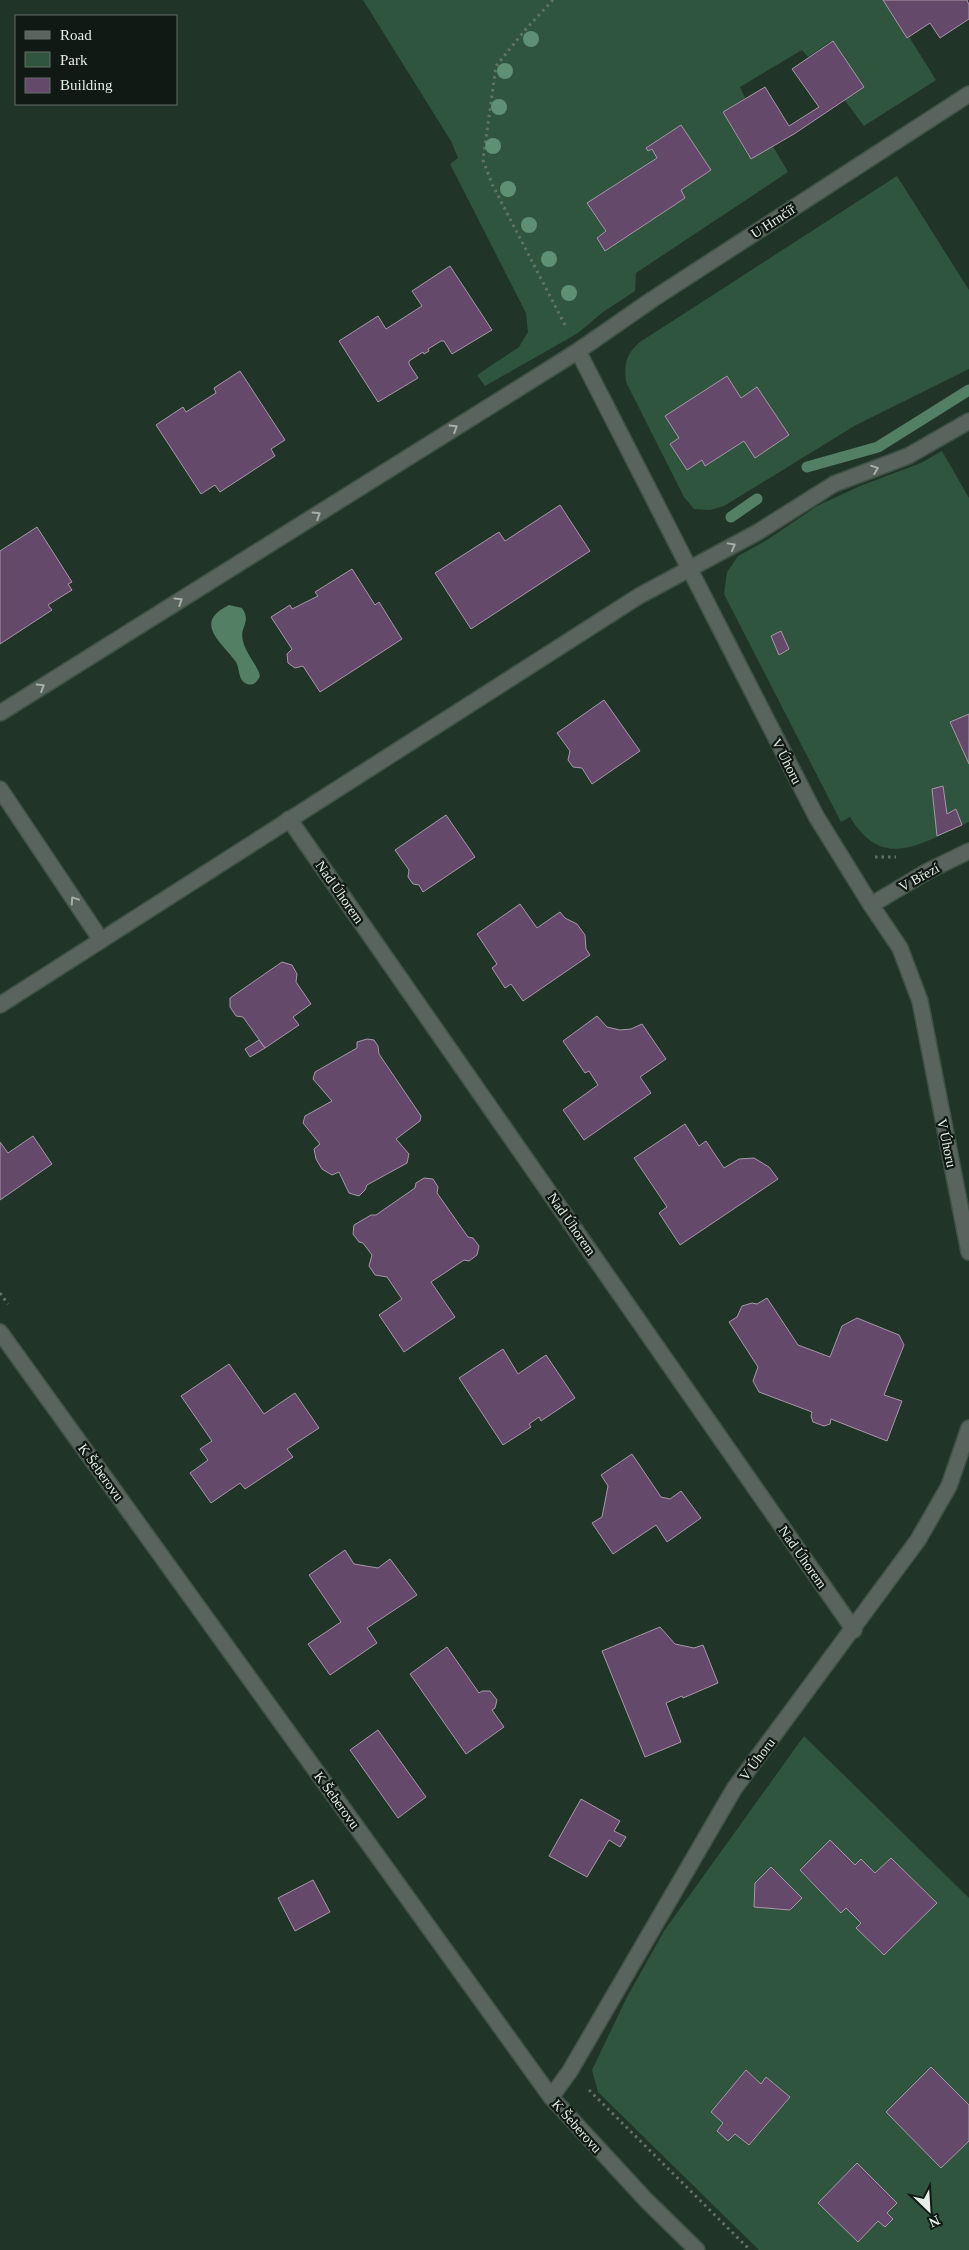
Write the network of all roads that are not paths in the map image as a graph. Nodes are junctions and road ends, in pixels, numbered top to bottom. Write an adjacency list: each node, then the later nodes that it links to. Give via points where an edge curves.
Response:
1 (969, 94): 2 (street, U Hrnčíř)
2 (578, 351): 4 (street, V Úhoru); 5 (street, U Hrnčíř, one-way to 2)
3 (969, 421): 4 (street, one-way to 3, via 834,484 908,456)
4 (690, 570): 7 (street, via 639,596); 9 (street, V Úhoru, via 816,816)
5 (0, 713)
6 (0, 789): 10 (street, one-way to 6)
7 (289, 819): 10 (street); 15 (street, Nad Úhorem)
8 (969, 851): 9 (street, V Březí)
9 (870, 905): 12 (street, V Úhoru, via 900,948 920,1000)
10 (101, 940): 11 (street)
11 (0, 1005)
12 (968, 1244)
13 (0, 1332): 16 (street, K Šeberovu)
14 (969, 1428): 15 (street, V Úhoru, via 949,1486 918,1540)
15 (854, 1630): 16 (street, V Úhoru, via 734,1789 570,2071)
16 (551, 2097): 17 (street, K Šeberovu)
17 (697, 2250)

